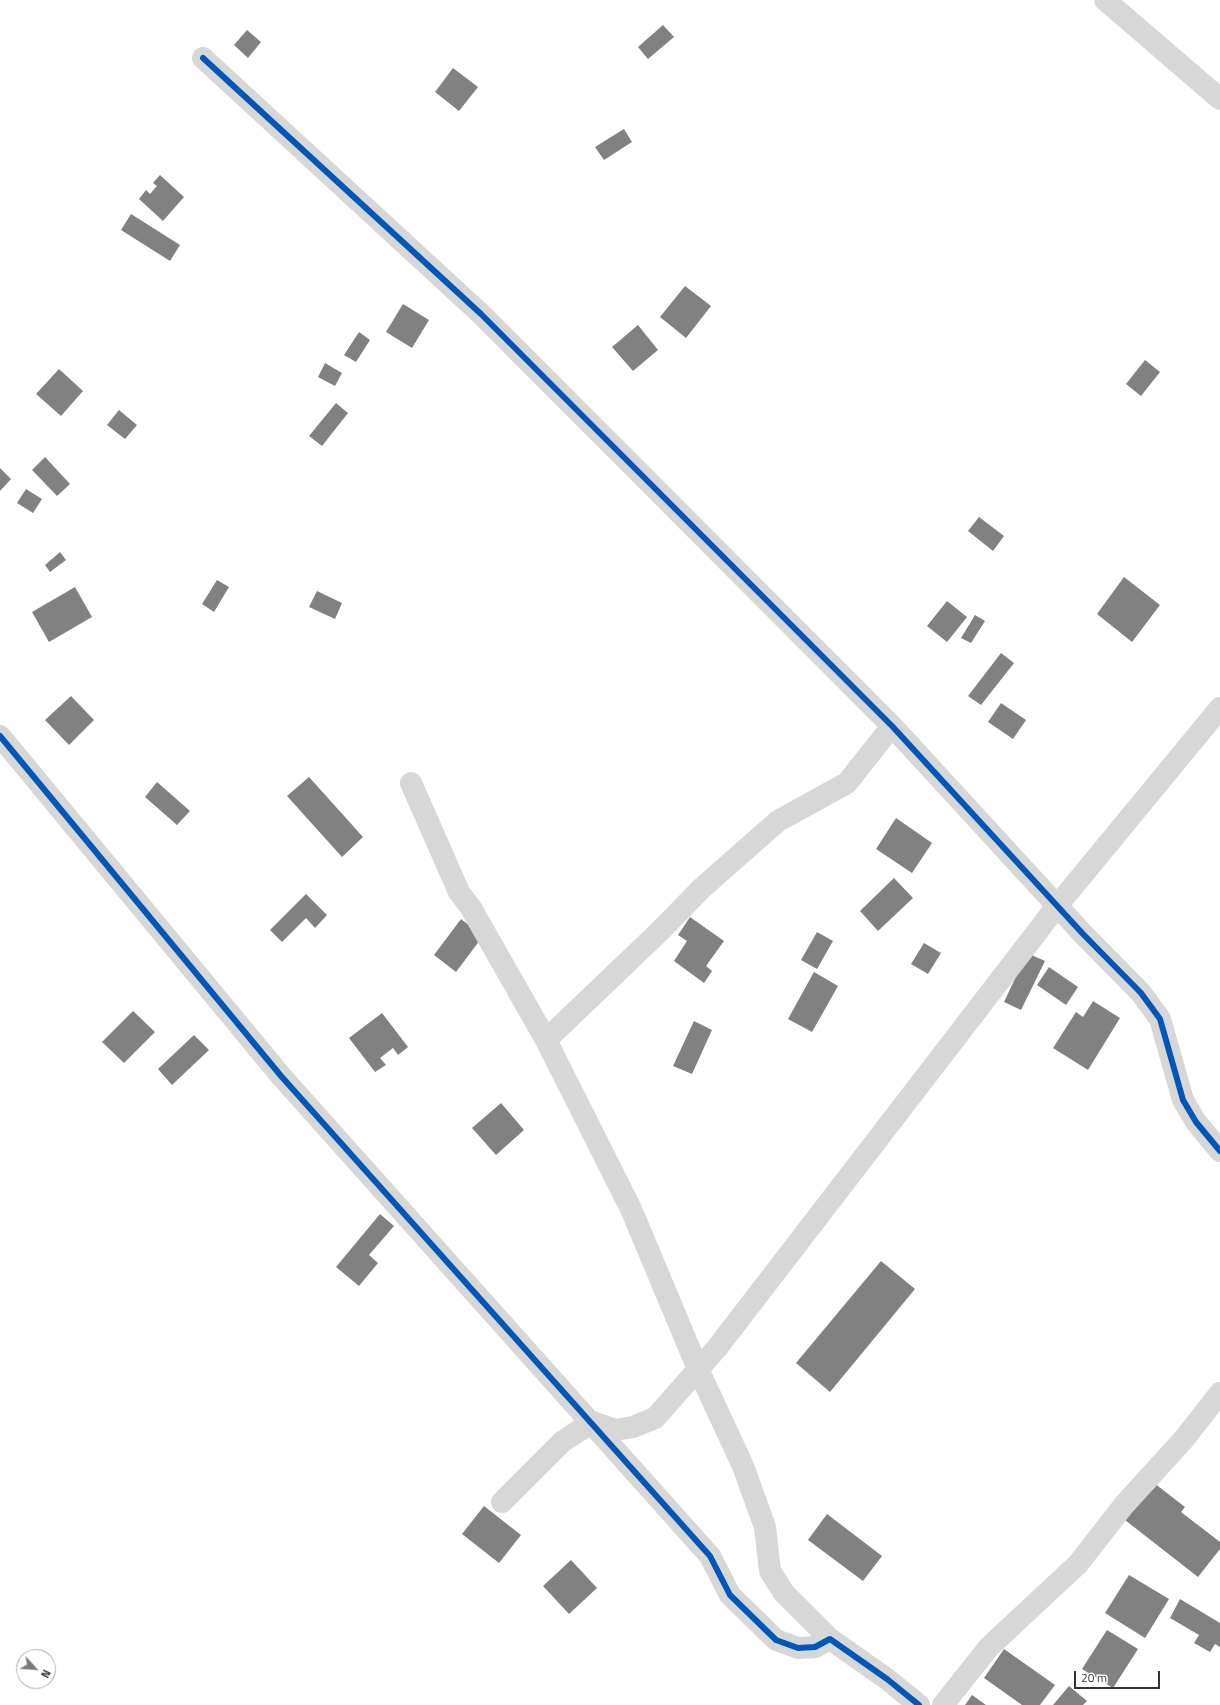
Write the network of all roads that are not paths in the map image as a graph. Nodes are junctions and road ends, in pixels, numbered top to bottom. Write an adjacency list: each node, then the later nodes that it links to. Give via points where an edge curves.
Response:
1 (1105, 0): 3 (street)
2 (203, 58): 5 (street, via 481,314)
3 (1220, 99)
4 (1220, 708): 8 (street)
5 (892, 726): 8 (street); 9 (street, via 847,783 778,821 702,888)
6 (0, 736): 13 (street, via 281,1076)
7 (411, 783): 9 (street, via 459,892 471,908)
8 (1057, 906): 10 (street, via 1141,993 1160,1019 1183,1100 1196,1122); 11 (street)
9 (546, 1040): 11 (street, via 632,1209)
10 (1220, 1150)
11 (698, 1370): 13 (street, via 655,1418 615,1430); 15 (street, via 743,1466 765,1527 770,1571 784,1593)
12 (1220, 1393): 17 (street, via 1184,1439 1124,1505 1078,1564 989,1647)
13 (592, 1422): 14 (street, via 562,1442); 15 (street, via 710,1556 730,1595 776,1640 798,1648 814,1647)
14 (502, 1502)
15 (830, 1639): 16 (street)
16 (919, 1705)
17 (943, 1705)

